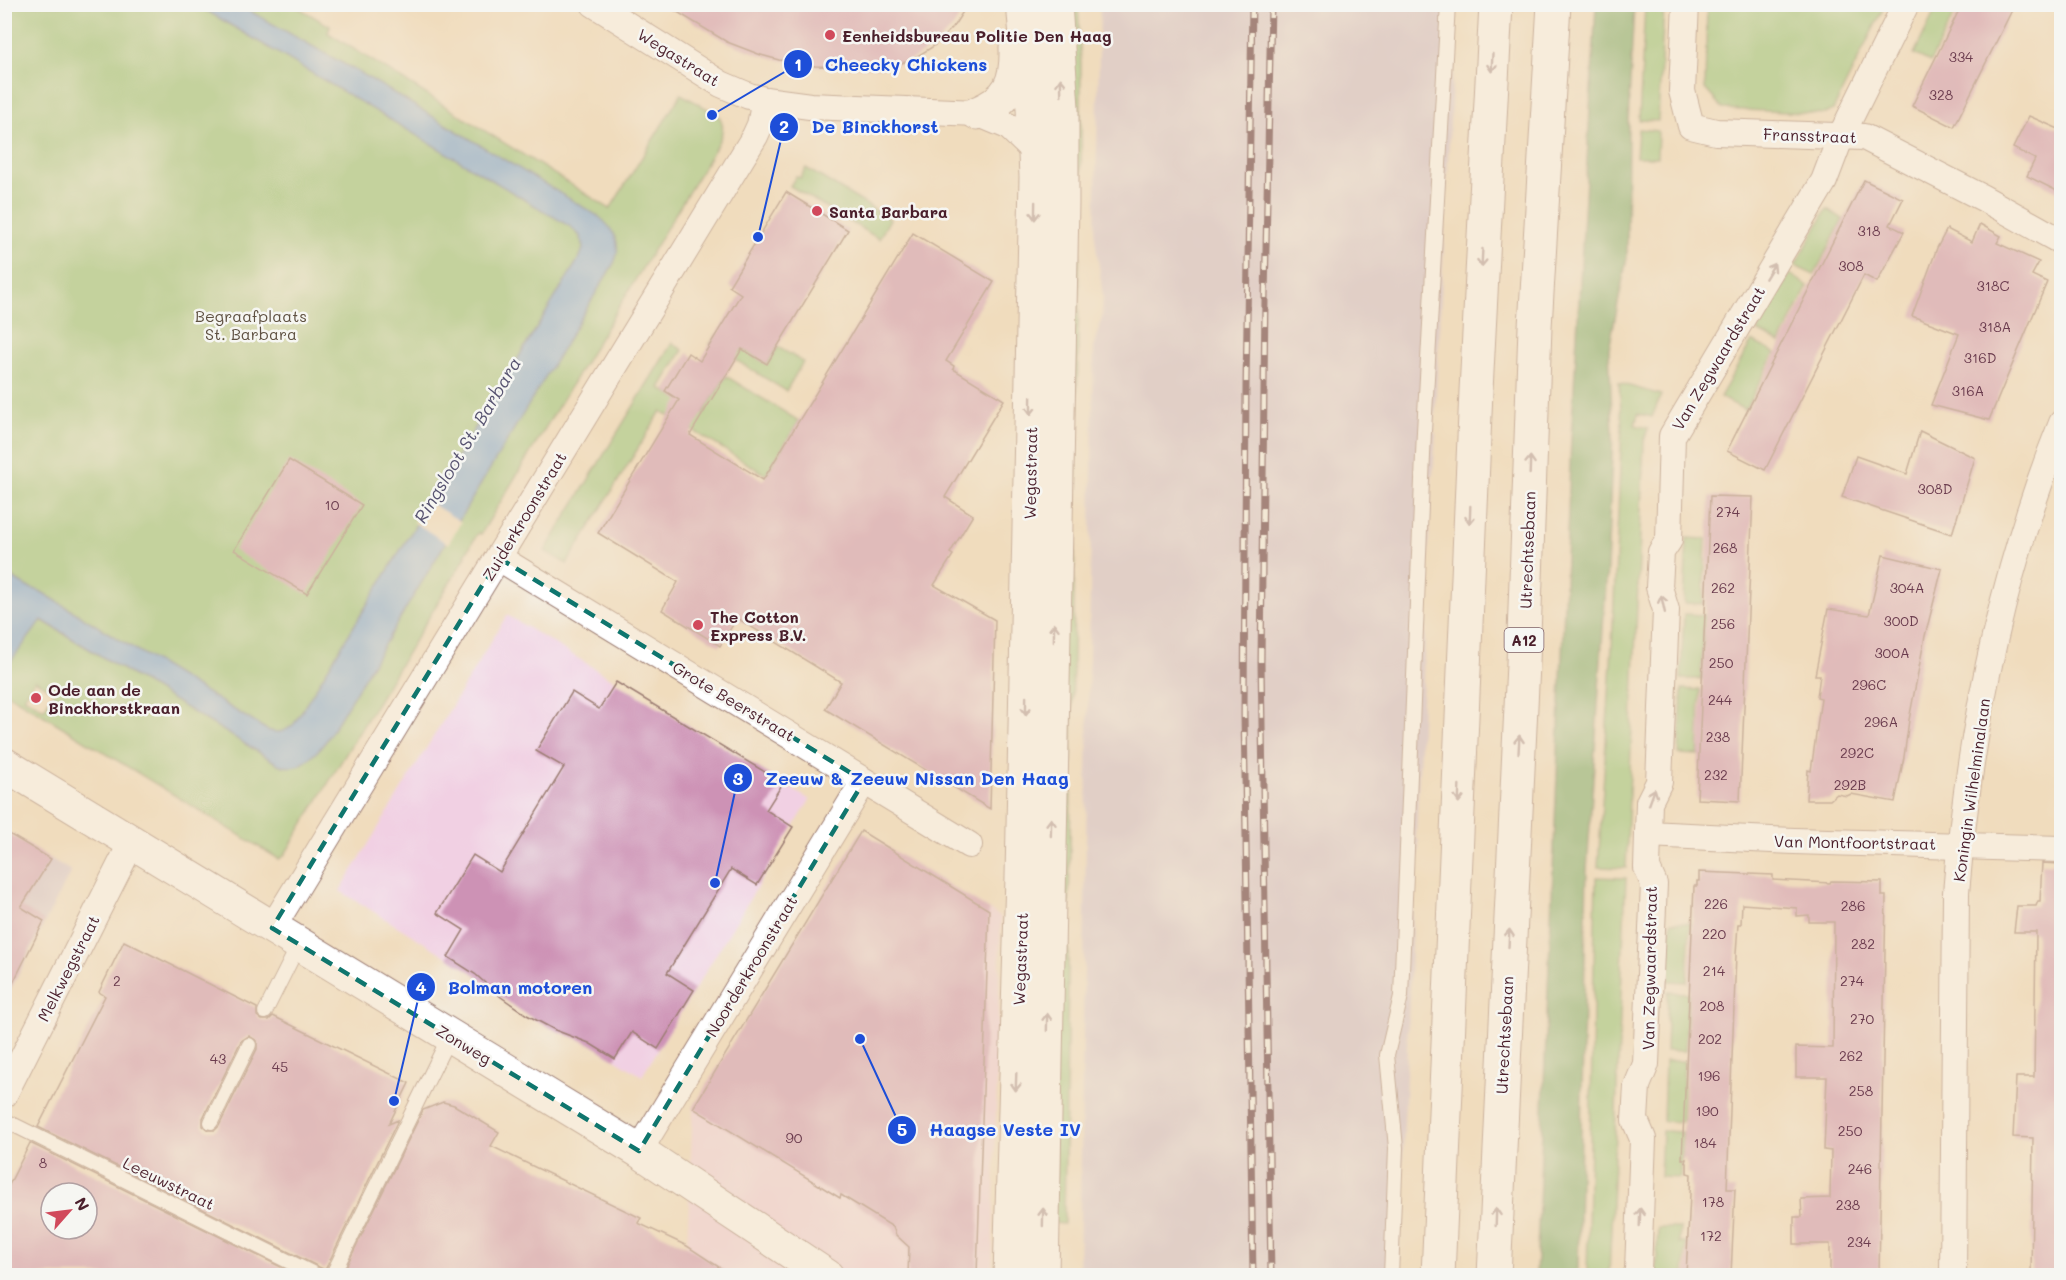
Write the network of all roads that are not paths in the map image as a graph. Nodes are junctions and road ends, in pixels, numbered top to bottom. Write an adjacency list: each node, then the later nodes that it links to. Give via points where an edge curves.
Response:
1 (594, 4): 9 (street, Wegastraat, via 721,84)
2 (1055, 4): 12 (main road, one-way to 2, via 1060,68)
3 (1448, 4): 36 (lane, via 1424,431 1401,996 1388,1055 1396,1148)
4 (1496, 4): 37 (main road, one-way to 37, via 1474,414)
5 (1554, 4): 38 (main road, Utrechtsebaan / A12, one-way to 5, via 1535,327)
6 (1686, 4): 11 (street, Fransstraat, via 1682,91 1691,126 1716,132)
7 (1906, 4): 11 (street, Van Zegwaardstraat)
8 (1024, 13): 10 (main road, via 1016,36 1015,68 1008,92); 12 (main road)
9 (765, 100): 10 (street, Wegastraat, via 810,106); 15 (street, Zuiderkroonstraat, via 755,136)
10 (977, 113): 12 (street, Wegastraat)
11 (1841, 136): 13 (street, Fransstraat, via 1864,137); 18 (street, Van Zegwaardstraat, one-way to 11, via 1648,802 1659,782 1666,610 1659,587 1661,552 1669,540 1672,436 1824,181)
12 (1049, 149): 34 (main road, Wegastraat, one-way to 34); 35 (main road, Wegastraat, one-way to 12)
13 (2061, 242)
14 (2061, 423): 21 (street, Koningin Wilhelminalaan, via 2046,460 1994,640)
15 (499, 558): 17 (street, Grote Beerstraat); 23 (street, Zuiderkroonstraat)
16 (4, 764): 19 (main road, Zonweg)
17 (864, 781): 20 (street, Grote Beerstraat); 30 (street, Noorderkroonstraat)
18 (1648, 834): 21 (street, Van Montfoortstraat); 39 (street, Van Zegwaardstraat, one-way to 18, via 1643,1139 1635,1120 1637,1086 1646,1064 1654,885 1647,867)
19 (132, 842): 23 (main road, Zonweg); 27 (street, Melkwegstraat)
20 (969, 845)
21 (1960, 845): 22 (street, Van Montfoortstraat); 40 (street, Koningin Wilhelminalaan, via 1956,893)
22 (2061, 849)
23 (286, 936): 24 (lane); 25 (main road, Zonweg)
24 (265, 1012)
25 (450, 1035): 30 (main road, Zonweg); 32 (lane)
26 (249, 1045): 29 (lane)
27 (4, 1095)
28 (4, 1120): 31 (lane, Leeuwstraat)
29 (211, 1122)
30 (639, 1151): 33 (main road, Zonweg)
31 (318, 1275)
32 (332, 1275)
33 (827, 1275)
34 (1010, 1275)
35 (1042, 1275)
36 (1391, 1275)
37 (1438, 1275)
38 (1494, 1275)
39 (1636, 1275)
40 (1953, 1275)

